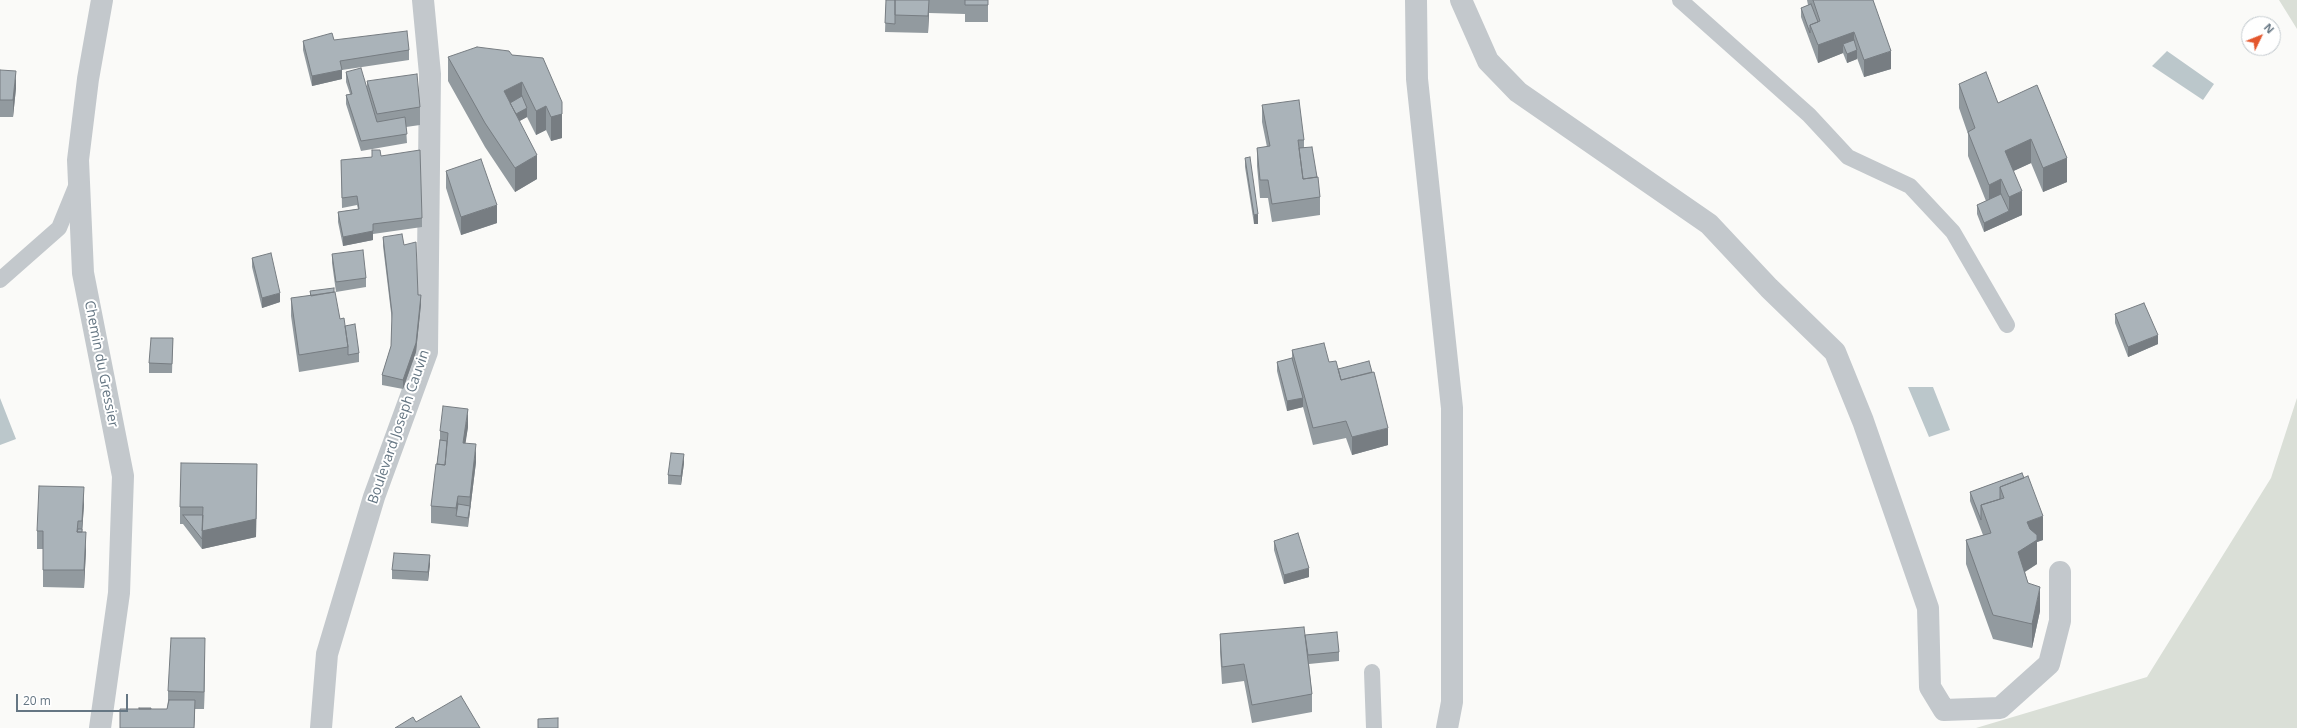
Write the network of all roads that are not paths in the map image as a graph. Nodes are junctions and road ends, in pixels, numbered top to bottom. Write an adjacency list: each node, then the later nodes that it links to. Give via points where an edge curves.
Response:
1 (102, 0): 6 (street, Chemin du Gressier, via 88,79 78,160)
2 (423, 0): 12 (street, Boulevard Joseph Cauvin, via 430,74 427,352 374,497 327,654)
3 (1416, 0): 14 (street, via 1418,79 1452,408 1452,702)
4 (1461, 0): 9 (street, via 1488,61 1518,92 1709,224 1769,288 1835,352 1863,421 1928,608 1930,687 1944,710 2000,708 2049,664 2060,622)
5 (1680, 0): 8 (lane, via 1809,115 1848,157 1910,186 1953,232)
6 (79, 180): 7 (lane, via 59,228); 11 (street, Chemin du Gressier, via 83,273 123,476 119,593)
7 (0, 280)
8 (2006, 325)
9 (2060, 572)
10 (1372, 672): 13 (lane)
11 (100, 728)
12 (321, 728)
13 (1374, 728)
14 (1447, 728)

